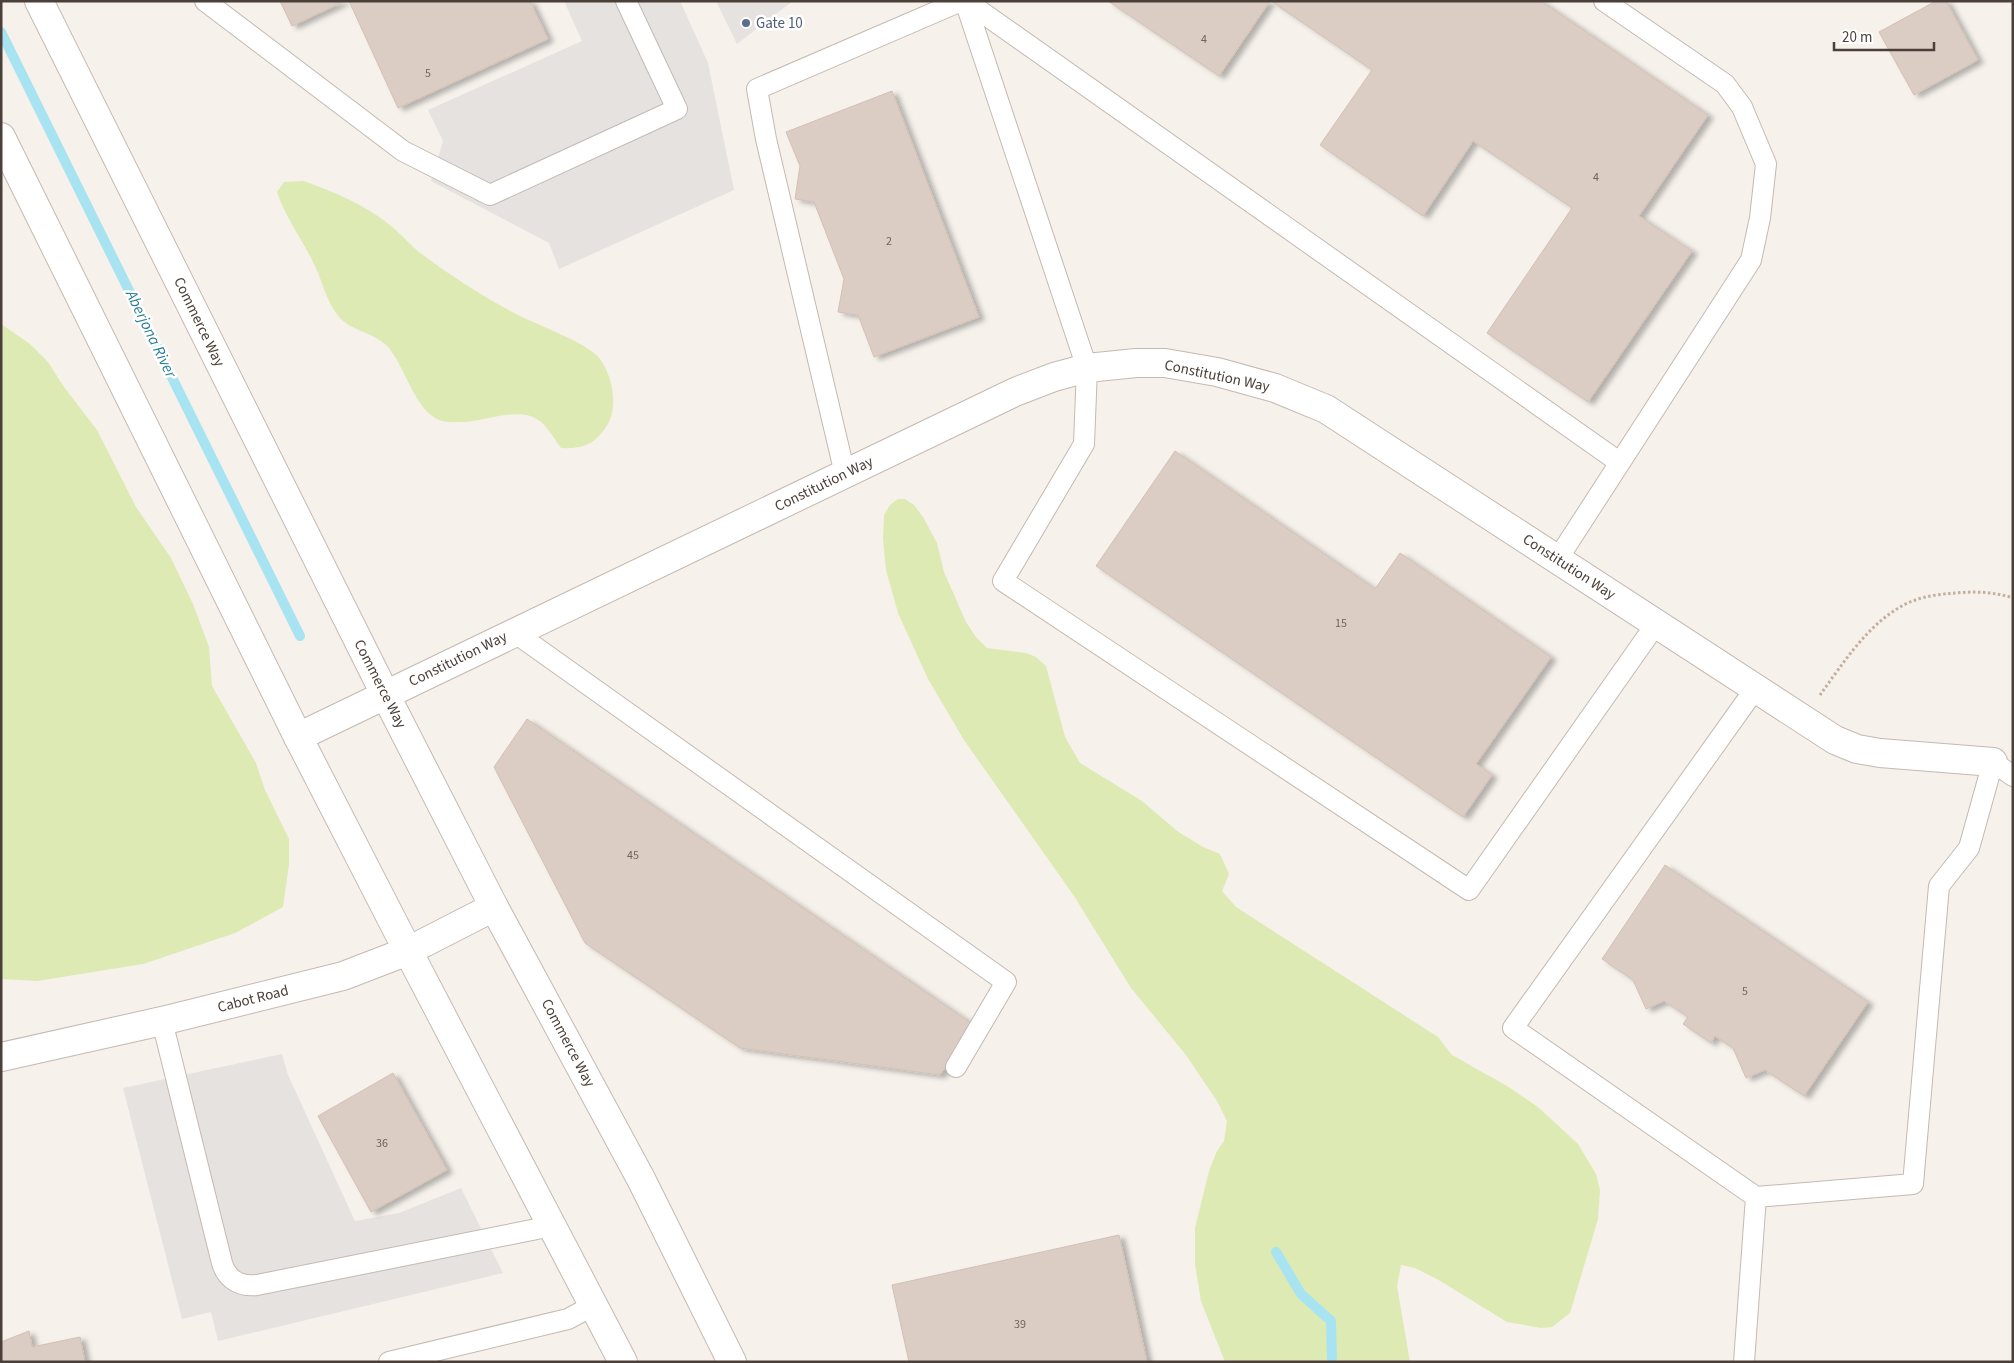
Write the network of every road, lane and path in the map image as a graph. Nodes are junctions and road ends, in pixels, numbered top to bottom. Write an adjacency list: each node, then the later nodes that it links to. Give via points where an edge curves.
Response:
1 (39, 1): 16 (street, Commerce Way)
2 (204, 1): 3 (lane, via 402,151 490,195 677,108)
3 (626, 1)
4 (961, 1): 10 (lane, via 757,89)
5 (965, 1): 8 (lane); 9 (lane)
6 (1604, 1): 9 (lane, via 1725,84 1742,107 1766,164 1751,260)
7 (1, 137): 18 (street)
8 (1087, 368): 10 (street, Constitution Way, via 1015,392); 11 (street, Constitution Way, via 1166,363 1275,388 1326,409); 13 (lane, via 1084,444 1003,580 1468,890)
9 (1619, 462): 11 (lane)
10 (845, 474): 14 (street, Constitution Way)
11 (1557, 560): 13 (street, Constitution Way)
12 (2013, 598): 17 (path, via 1979,592 1959,593 1921,598 1892,612 1846,660)
13 (1656, 624): 15 (street, Constitution Way)
14 (514, 632): 16 (street, Constitution Way); 24 (lane, via 1006,982)
15 (1755, 689): 17 (street, Constitution Way); 25 (lane, via 1514,1028)
16 (385, 694): 18 (street, Constitution Way); 20 (street, Commerce Way)
17 (1801, 719): 19 (street, Constitution Way, via 1834,740 1868,752)
18 (298, 737): 21 (street)
19 (2003, 769): 25 (lane, via 1969,848 1939,886 1913,1184)
20 (494, 907): 21 (street, Cabot Road); 30 (street, Commerce Way, via 641,1180)
21 (408, 952): 22 (street, Cabot Road, via 334,979); 26 (street)
22 (162, 1021): 23 (street, Cabot Road); 26 (lane, via 222,1263 226,1273 238,1283 257,1286)
23 (1, 1057)
24 (956, 1067)
25 (1756, 1197): 31 (lane)
26 (552, 1226): 27 (street)
27 (594, 1305): 28 (lane, via 568,1319); 29 (street)
28 (388, 1362)
29 (623, 1362)
30 (732, 1362)
31 (1744, 1362)

